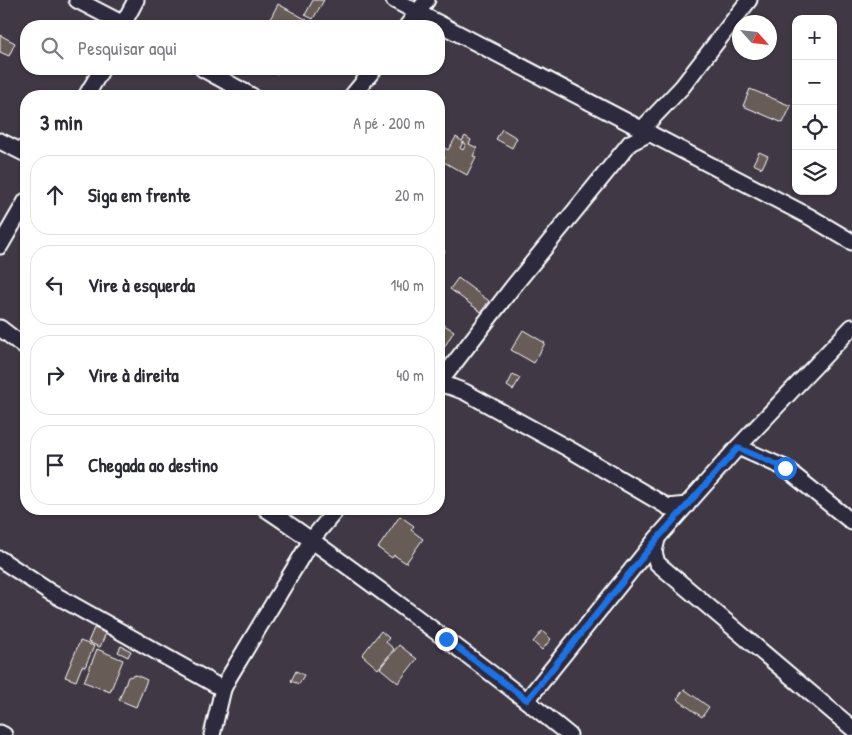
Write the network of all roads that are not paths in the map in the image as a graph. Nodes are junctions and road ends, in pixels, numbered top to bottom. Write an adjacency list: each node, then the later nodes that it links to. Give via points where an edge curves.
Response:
1 (78, 0): 7 (street)
2 (136, 0): 8 (street)
3 (394, 0): 6 (street)
4 (427, 0): 6 (street)
5 (749, 0): 19 (street)
6 (418, 13): 9 (street); 10 (street)
7 (113, 20)
8 (127, 20)
9 (412, 20)
10 (431, 20)
11 (445, 27): 18 (street)
12 (98, 75): 15 (street)
13 (214, 75): 16 (street)
14 (369, 75): 17 (street)
15 (90, 90)
16 (241, 90)
17 (357, 90)
18 (628, 122): 19 (street); 21 (street)
19 (646, 131): 21 (street); 24 (street)
20 (0, 141): 22 (street)
21 (630, 143): 29 (street)
22 (20, 151)
23 (20, 211): 25 (street)
24 (852, 242)
25 (0, 246)
26 (852, 327): 31 (street)
27 (0, 328): 28 (street)
28 (20, 343)
29 (445, 376)
30 (445, 385): 32 (street, via 569,449)
31 (738, 448): 32 (street, via 687,505); 35 (street, via 785,468)
32 (670, 514): 36 (street)
33 (275, 515): 37 (street)
34 (332, 515): 37 (street)
35 (852, 522)
36 (658, 538): 40 (street); 41 (street, via 654,552 657,563)
37 (312, 539): 39 (street); 40 (street)
38 (0, 559): 39 (street, via 50,592)
39 (223, 689): 44 (street)
40 (527, 700): 45 (street)
41 (852, 728)
42 (0, 733): 43 (street)
43 (4, 735)
44 (212, 735)
45 (569, 735)

